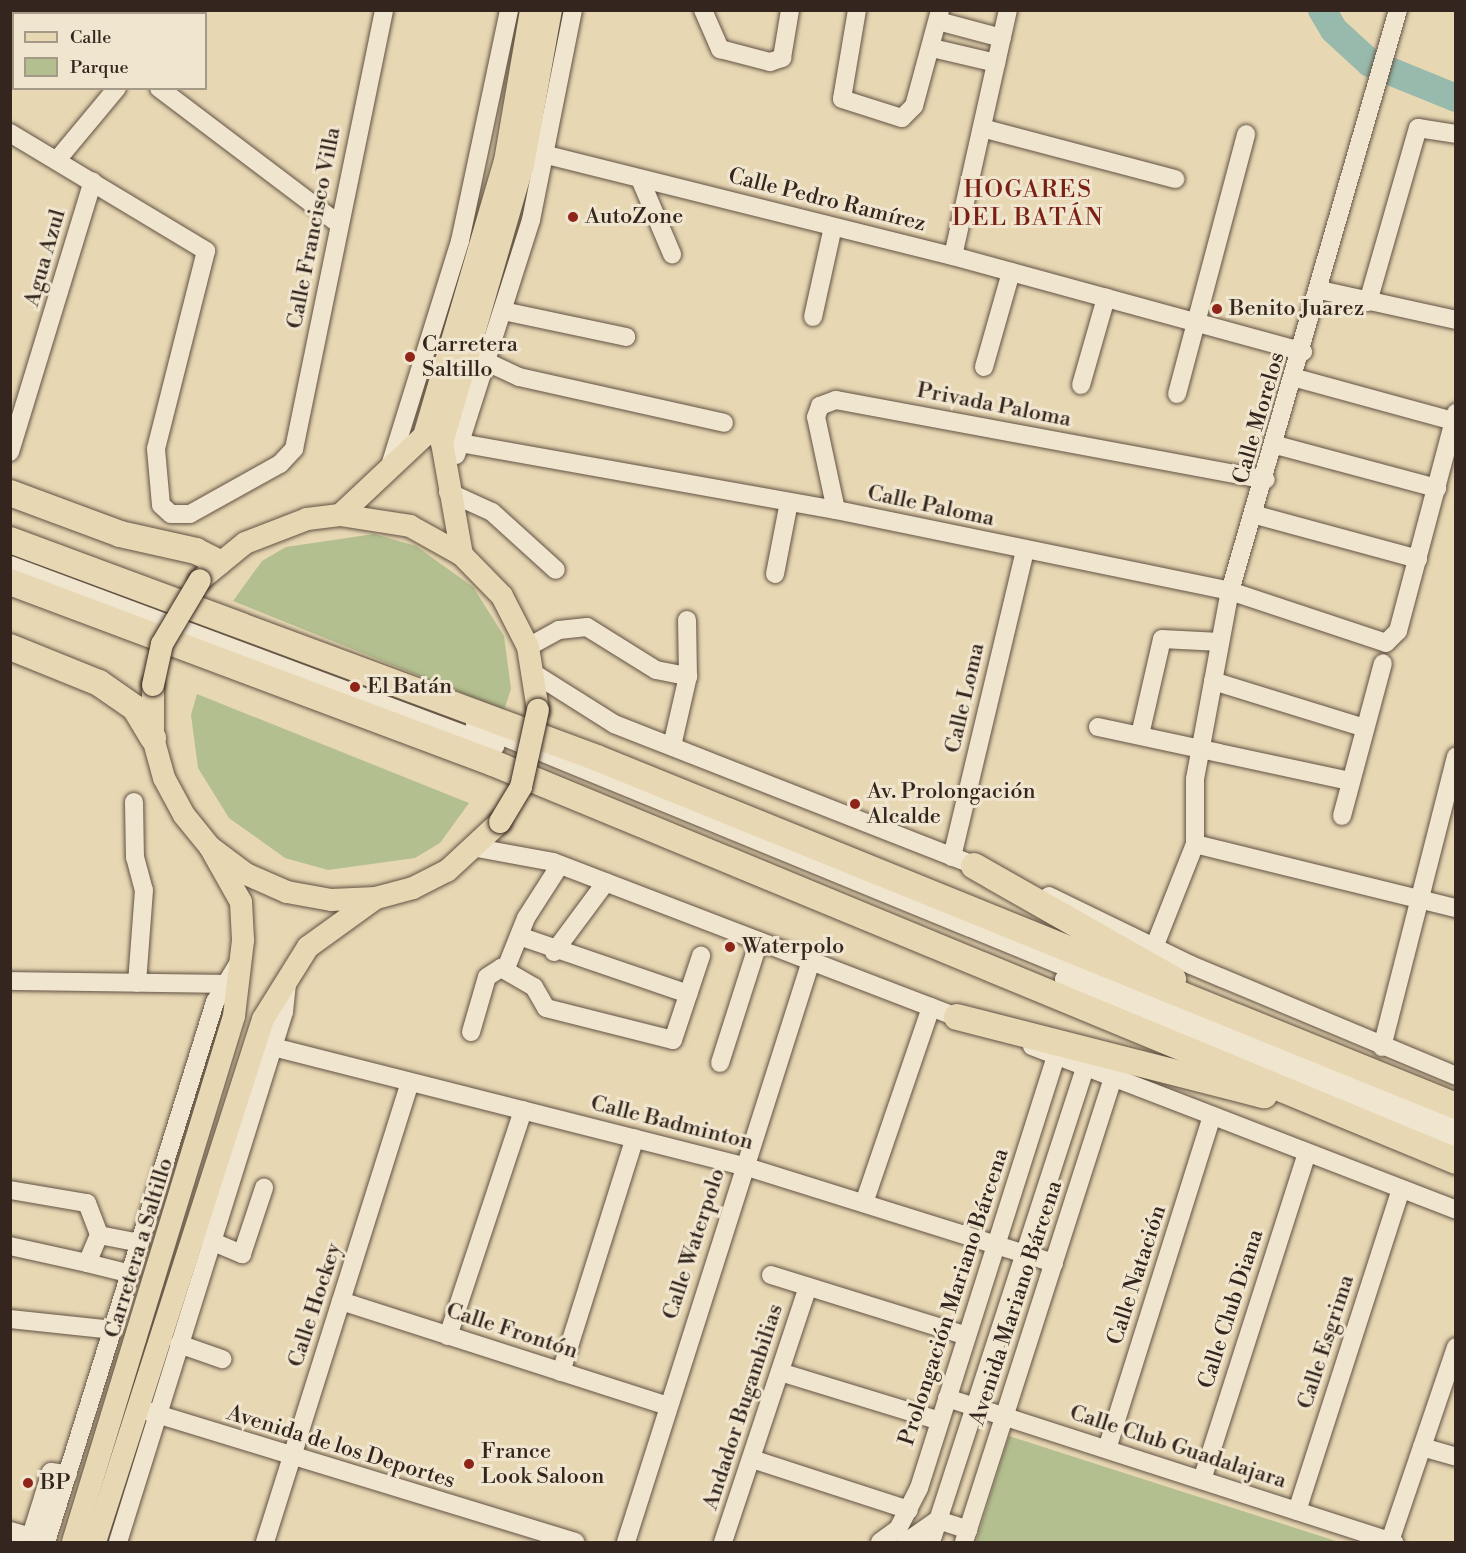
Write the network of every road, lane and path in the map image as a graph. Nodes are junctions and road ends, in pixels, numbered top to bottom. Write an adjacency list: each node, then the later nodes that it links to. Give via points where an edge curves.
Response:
1 (384, 10): 27 (street, Calle Francisco Villa)
2 (509, 10): 51 (street, via 460,241)
3 (531, 10): 51 (main road, via 505,161 424,436)
4 (551, 10): 54 (main road, via 523,165 442,443)
5 (573, 10): 22 (street)
6 (703, 10): 12 (street, via 720,49 770,62 782,58)
7 (772, 10): 12 (street)
8 (857, 10): 14 (street, via 842,92 848,105 909,117)
9 (1008, 10): 13 (street)
10 (1398, 10): 32 (street, Calle Morelos)
11 (939, 16): 13 (street); 14 (street)
12 (789, 18)
13 (1002, 38): 15 (street)
14 (932, 48): 15 (street)
15 (996, 63): 18 (street)
16 (115, 90): 23 (street)
17 (162, 90): 27 (street)
18 (982, 128): 25 (street); 30 (street)
19 (10, 134): 23 (street)
20 (1246, 134): 38 (street)
21 (1455, 134): 34 (street, via 1418,128)
22 (547, 155): 24 (street, Calle Pedro Ramírez); 35 (street)
23 (57, 160): 26 (street)
24 (640, 179): 28 (street, Calle Pedro Ramírez); 29 (street)
25 (1175, 179)
26 (93, 181): 27 (street, Calle Francisco Villa, via 206,251 207,266 159,429 158,498 171,514 190,514 291,455); 50 (street, Agua Azul)
27 (339, 224)
28 (833, 227): 30 (street, Calle Pedro Ramírez); 36 (street)
29 (672, 254)
30 (953, 256): 31 (street, Calle Pedro Ramírez)
31 (1011, 272): 33 (street, Calle Pedro Ramírez); 42 (street)
32 (1320, 291): 34 (street); 40 (street, Calle Morelos)
33 (1106, 298): 38 (street, Calle Pedro Ramírez); 44 (street)
34 (1368, 302): 37 (street)
35 (503, 312): 39 (street); 41 (street)
36 (813, 317)
37 (1455, 320)
38 (1197, 323): 40 (street, Calle Pedro Ramírez); 45 (street)
39 (626, 337)
40 (1303, 352): 43 (street, Calle Morelos)
41 (487, 362): 47 (street, via 519,377); 48 (street)
42 (984, 367)
43 (1296, 378): 46 (street); 49 (street, Calle Morelos)
44 (1081, 385)
45 (1177, 394)
46 (1454, 417): 53 (street)
47 (724, 423)
48 (460, 443): 54 (street); 56 (street, Calle Paloma)
49 (1276, 445): 52 (street, Calle Morelos); 53 (street)
50 (10, 452)
51 (389, 469): 58 (main road)
52 (1266, 480): 57 (street, Privada Paloma, via 836,400 820,405 816,417); 59 (street, Calle Morelos)
53 (1437, 488): 64 (street)
54 (447, 490): 63 (main road); 67 (street, via 492,512)
55 (10, 493): 65 (highway, via 120,534)
56 (789, 502): 57 (street, Calle Paloma); 68 (street)
57 (836, 510): 62 (street, Calle Paloma)
58 (340, 515): 63 (main road, via 410,526); 65 (main road, via 275,528)
59 (1256, 515): 64 (street); 70 (street, Calle Morelos)
60 (10, 540): 115 (highway, via 597,758)
61 (10, 549): 127 (street, via 445,713)
62 (1024, 550): 70 (street, Calle Paloma); 92 (street, Calle Loma)
63 (462, 555): 74 (main road, via 502,596)
64 (1418, 559): 70 (street, Calle Paloma, via 1398,631 1386,643)
65 (218, 562): 82 (main road, bridge, via 200,580 162,644 153,685)
66 (10, 565): 129 (street, via 605,787)
67 (556, 570)
68 (775, 574)
69 (10, 582): 125 (highway, via 482,759)
70 (1230, 591): 72 (street, Calle Morelos)
71 (687, 620): 77 (street)
72 (1220, 642): 78 (street, Calle Morelos); 81 (street, via 1162,639)
73 (10, 647): 82 (highway, via 99,683 135,708)
74 (528, 647): 76 (main road); 77 (street, via 559,630 587,627 656,670)
75 (1383, 663): 80 (street)
76 (535, 674): 83 (street, via 593,714); 91 (main road, bridge, via 538,710 521,788 500,822)
77 (688, 676): 83 (street)
78 (1213, 681): 80 (street); 84 (street, Calle Morelos)
79 (1098, 728): 81 (street)
80 (1365, 728): 86 (street)
81 (1140, 735): 84 (street)
82 (153, 738): 90 (main road, via 174,797)
83 (672, 746): 92 (street)
84 (1200, 746): 86 (street); 89 (street, Calle Morelos)
85 (1455, 756): 96 (street)
86 (1350, 781): 88 (street)
87 (134, 802): 108 (street, via 135,856 144,890)
88 (1342, 816)
89 (1196, 844): 96 (street); 100 (street, Calle Morelos)
90 (210, 847): 95 (main road, via 246,874 287,892 331,900); 103 (main road, Carretera a Saltillo, via 241,902)
91 (477, 848): 93 (street); 95 (main road, via 447,871)
92 (963, 862): 100 (street); 115 (highway)
93 (560, 865): 94 (street); 98 (street)
94 (606, 882): 99 (street); 101 (street)
95 (376, 898): 106 (main road, Carretera a Saltillo, via 319,935)
96 (1420, 899): 97 (street); 116 (street)
97 (1455, 908)
98 (519, 936): 101 (street); 105 (street)
99 (759, 941): 104 (street); 118 (street)
100 (1155, 945): 116 (street)
101 (554, 952): 110 (street)
102 (701, 956): 110 (street)
103 (242, 957): 109 (street, Carretera a Saltillo); 165 (main road, Carretera a Saltillo, via 234,1016)
104 (811, 961): 111 (street); 132 (street, Calle Waterpolo)
105 (506, 968): 110 (street, via 534,987 546,1008 665,1041 675,1037); 113 (street, via 490,971)
106 (287, 975): 114 (street, Carretera a Saltillo); 133 (main road, Carretera a Saltillo, via 263,1019)
107 (10, 981): 108 (street)
108 (137, 983): 109 (street)
109 (223, 984): 142 (street, Carretera a Saltillo)
110 (688, 994)
111 (931, 1007): 112 (street); 138 (street)
112 (957, 1017): 117 (street); 125 (highway)
113 (471, 1032)
114 (273, 1047): 122 (street, Calle Badminton); 137 (street, Carretera a Saltillo)
115 (1300, 1047): 123 (highway)
116 (1382, 1047): 120 (street)
117 (1056, 1055): 119 (street); 143 (street, Prolongación Mariano Bárcena)
118 (720, 1063)
119 (1085, 1067): 121 (street); 145 (street)
120 (1455, 1076)
121 (1113, 1077): 126 (street); 147 (street, Avenida Mariano Bárcena)
122 (410, 1083): 124 (street, Calle Badminton); 151 (street, Calle Hockey)
123 (1455, 1106)
124 (523, 1110): 128 (street, Calle Badminton); 154 (street)
125 (1340, 1114): 131 (highway)
126 (1212, 1116): 130 (street); 169 (street, Calle Natación)
127 (1455, 1128)
128 (635, 1138): 132 (street, Calle Badminton); 159 (street)
129 (1455, 1140)
130 (1307, 1152): 135 (street); 173 (street, Calle Club Diana)
131 (1455, 1161)
132 (744, 1166): 138 (street, Calle Badminton); 163 (street, Calle Waterpolo)
133 (212, 1176): 137 (main road); 165 (main road, Carretera a Saltillo)
134 (264, 1188): 141 (street, via 242,1254)
135 (1401, 1189): 139 (street); 175 (street, Calle Esgrima)
136 (10, 1190): 140 (street, via 87,1203)
137 (224, 1200): 141 (street, Carretera a Saltillo)
138 (864, 1203): 143 (street, Calle Badminton)
139 (1455, 1210)
140 (99, 1235): 142 (street); 146 (street)
141 (211, 1241): 156 (street, Carretera a Saltillo)
142 (140, 1243): 148 (street, Carretera a Saltillo)
143 (996, 1245): 145 (street, Calle Badminton); 155 (street, Prolongación Mariano Bárcena)
144 (10, 1246): 146 (street)
145 (1024, 1254): 147 (street, Calle Badminton); 164 (street)
146 (87, 1263): 148 (street)
147 (1053, 1263): 166 (street, Avenida Mariano Bárcena)
148 (131, 1274): 153 (street, Carretera a Saltillo)
149 (771, 1275): 150 (street)
150 (808, 1287): 155 (street); 160 (street, Andador Bugambilias)
151 (341, 1301): 154 (street, Calle Frontón); 171 (street, Calle Hockey)
152 (10, 1319): 153 (street)
153 (113, 1330): 161 (street, Carretera a Saltillo)
154 (448, 1336): 159 (street, Calle Frontón)
155 (967, 1336): 162 (street, Prolongación Mariano Bárcena)
156 (179, 1344): 158 (street); 165 (street, Carretera a Saltillo)
157 (1454, 1356): 168 (street)
158 (222, 1359)
159 (561, 1372): 163 (street, Calle Frontón)
160 (780, 1372): 167 (street); 172 (street, Andador Bugambilias)
161 (93, 1394): 165 (street, Avenida de los Deportes); 179 (street, Carretera a Saltillo, via 68,1474)
162 (947, 1398): 164 (street, Calle Club Guadalajara); 167 (street, Prolongación Mariano Bárcena)
163 (668, 1406): 185 (street, Calle Waterpolo)
164 (975, 1406): 166 (street, Calle Club Guadalajara); 176 (street)
165 (137, 1408): 171 (street, Avenida de los Deportes); 180 (main road, Carretera a Saltillo); 181 (main road, Carretera a Saltillo); 182 (street, Carretera a Saltillo)
166 (1005, 1416): 169 (street, Calle Club Guadalajara); 178 (street, Avenida Mariano Bárcena)
167 (940, 1422): 174 (street, Prolongación Mariano Bárcena)
168 (1422, 1447): 170 (street); 190 (street)
169 (1107, 1449): 173 (street, Calle Club Guadalajara)
170 (1455, 1457)
171 (291, 1458): 183 (street, Calle Hockey); 184 (street, Avenida de los Deportes)
172 (752, 1459): 174 (street); 186 (street, Andador Bugambilias)
173 (1202, 1480): 175 (street, Calle Club Guadalajara)
174 (909, 1510): 187 (street, Prolongación Mariano Bárcena)
175 (1297, 1511): 190 (street, Calle Club Guadalajara)
176 (938, 1520): 178 (street); 188 (street); 189 (street)
177 (10, 1531): 179 (street)
178 (966, 1536)
179 (41, 1540)
180 (73, 1542)
181 (95, 1542)
182 (118, 1542)
183 (265, 1542)
184 (575, 1542)
185 (626, 1542)
186 (723, 1542)
187 (880, 1542)
188 (906, 1542)
189 (931, 1542)
190 (1392, 1542)

